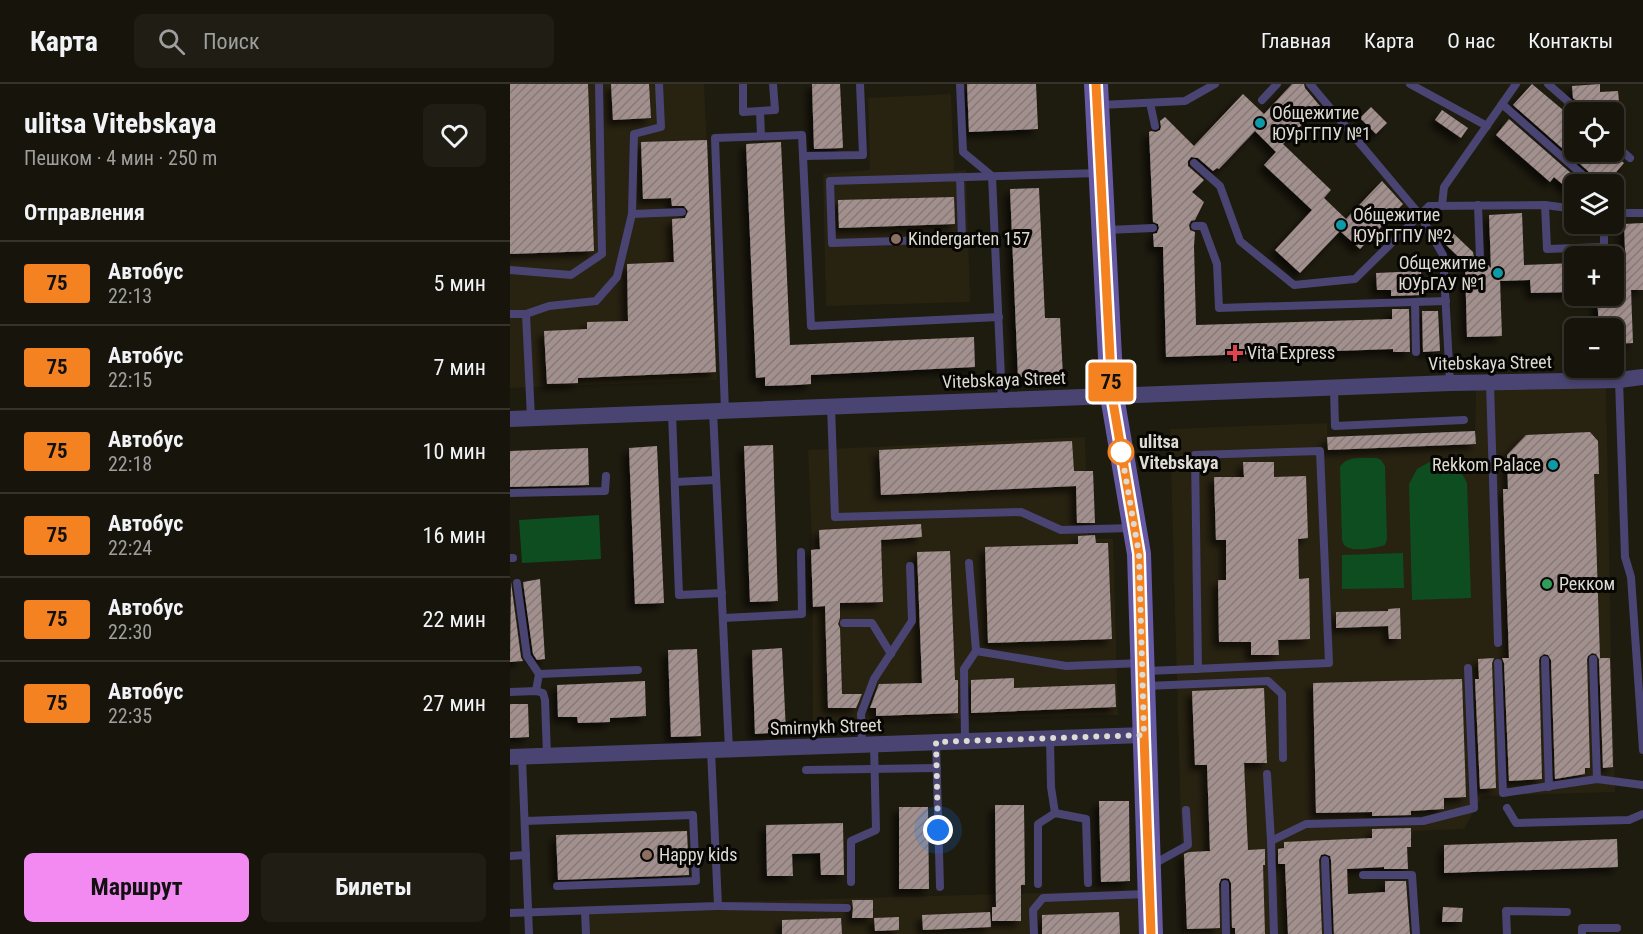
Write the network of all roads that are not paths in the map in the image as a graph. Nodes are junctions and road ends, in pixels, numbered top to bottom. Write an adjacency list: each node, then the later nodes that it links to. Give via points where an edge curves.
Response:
1 (599, 84): 44 (lane, via 602,254 571,275)
2 (659, 84): 37 (lane, via 661,127 634,134)
3 (743, 84): 18 (lane, via 743,112)
4 (773, 84): 18 (lane, via 774,110)
5 (860, 84): 23 (lane, via 862,155)
6 (960, 84): 28 (lane, via 963,152)
7 (1215, 84): 16 (lane, via 1185,101)
8 (1277, 84): 14 (lane)
9 (1310, 84): 38 (lane)
10 (1410, 84): 20 (lane)
11 (1516, 84): 17 (lane)
12 (1548, 84): 15 (lane)
13 (1096, 95): 16 (lane); 26 (main road)
14 (1262, 100)
15 (1569, 102)
16 (1150, 103): 19 (lane)
17 (1502, 104): 20 (lane); 27 (lane)
18 (760, 111): 21 (lane)
19 (1155, 126)
20 (1487, 126): 30 (lane, via 1444,187)
21 (761, 136): 23 (lane, via 802,135); 59 (lane, via 715,138)
22 (1624, 153): 24 (lane)
23 (803, 156): 49 (lane, via 811,326)
24 (1630, 159)
25 (1194, 163): 38 (lane, via 1220,186 1240,241 1294,285 1356,279)
26 (1100, 173): 28 (lane); 41 (main road)
27 (1582, 174)
28 (992, 176): 29 (lane); 49 (lane)
29 (960, 177): 29 (lane, via 962,239 832,243 830,182)
30 (1442, 205): 31 (lane); 38 (lane, via 1429,206)
31 (1478, 205): 32 (lane); 43 (lane)
32 (1545, 205): 33 (lane); 42 (lane, via 1547,249 1604,247)
33 (1564, 208)
34 (682, 212): 37 (lane)
35 (1624, 213): 36 (lane)
36 (1643, 213)
37 (632, 214): 48 (lane, via 617,277 596,301 549,306)
38 (1420, 215): 45 (lane, via 1443,255)
39 (1195, 226): 46 (lane, via 1203,226 1217,264 1219,308)
40 (1153, 228): 41 (lane)
41 (1103, 230): 56 (main road)
42 (1604, 234)
43 (1480, 258)
44 (510, 270)
45 (1446, 301): 46 (lane); 54 (lane)
46 (1415, 302): 50 (lane)
47 (510, 314): 48 (lane)
48 (526, 314): 61 (lane)
49 (999, 317): 57 (lane)
50 (1416, 352)
51 (1643, 377): 52 (street, Vitebskaya Street)
52 (1619, 380): 53 (street, Vitebskaya Street); 73 (lane, via 1625,557)
53 (1490, 383): 54 (street, Vitebskaya Street); 78 (lane)
54 (1450, 384): 55 (street, Vitebskaya Street)
55 (1334, 388): 56 (street, Vitebskaya Street); 63 (lane, via 1335,426)
56 (1112, 396): 57 (street, Vitebskaya Street); 68 (main road)
57 (1002, 400): 58 (street, Vitebskaya Street)
58 (831, 406): 59 (street, Vitebskaya Street); 68 (lane, via 835,517 1021,512 1061,530)
59 (719, 411): 60 (street, Vitebskaya Street); 65 (lane)
60 (672, 413): 61 (street, Vitebskaya Street); 66 (lane)
61 (531, 418): 62 (street, Vitebskaya Street)
62 (510, 419)
63 (1464, 420)
64 (606, 476): 67 (lane, via 605,491)
65 (716, 480): 66 (lane); 75 (lane)
66 (675, 482): 75 (lane, via 679,596)
67 (510, 494)
68 (1135, 528): 87 (main road)
69 (801, 552): 76 (lane, via 802,614)
70 (969, 563): 79 (lane)
71 (910, 566): 80 (lane, via 912,621)
72 (1643, 576): 73 (lane)
73 (1632, 577): 98 (lane)
74 (517, 583): 88 (lane, via 527,656)
75 (722, 593): 76 (lane)
76 (723, 618): 97 (lane)
77 (844, 622): 80 (lane, via 872,623)
78 (1498, 643)
79 (976, 651): 87 (lane, via 1066,666); 93 (lane, via 964,669)
80 (891, 654): 95 (lane, via 874,679 861,714)
81 (1593, 659): 106 (lane)
82 (1545, 660): 108 (lane)
83 (1498, 663): 108 (lane, via 1503,793)
84 (1468, 668): 114 (lane, via 1474,808 1423,821 1306,824)
85 (1198, 669): 85 (lane, via 1329,663 1320,452 1195,455); 87 (lane)
86 (638, 670): 88 (lane)
87 (1142, 673): 91 (main road); 101 (lane, via 1268,681 1282,694)
88 (539, 674): 89 (lane)
89 (536, 691): 90 (lane); 99 (lane, via 543,693 545,700)
90 (510, 692)
91 (1144, 735): 92 (street, Smirnykh Street); 118 (main road)
92 (1050, 738): 93 (street, Smirnykh Street); 111 (lane)
93 (965, 741): 94 (street, Smirnykh Street)
94 (936, 742): 95 (street, Smirnykh Street); 102 (lane)
95 (868, 745): 97 (street, Smirnykh Street); 103 (lane)
96 (711, 750): 97 (street, Smirnykh Street); 99 (street, Smirnykh Street); 127 (lane)
97 (729, 750)
98 (1643, 750)
99 (547, 756): 100 (street, Smirnykh Street)
100 (516, 757): 113 (lane)
101 (1283, 758)
102 (937, 768): 103 (lane); 125 (lane)
103 (874, 769): 104 (lane); 120 (lane, via 876,830 851,841)
104 (806, 770)
105 (1267, 774): 114 (lane)
106 (1597, 779): 107 (lane); 108 (lane)
107 (1643, 785)
108 (1550, 787)
109 (1507, 808): 112 (lane, via 1516,823 1629,820)
110 (1186, 810): 118 (lane, via 1188,845)
111 (1055, 813): 121 (lane, via 1086,819); 122 (lane, via 1038,824)
112 (1643, 814)
113 (525, 821): 115 (lane); 124 (lane, via 693,815 696,881)
114 (1271, 841): 139 (lane)
115 (526, 855): 116 (lane); 130 (lane)
116 (510, 856)
117 (1325, 860): 140 (lane)
118 (1149, 866): 126 (main road)
119 (1363, 875): 141 (lane, via 1412,875)
120 (851, 882)
121 (1088, 883)
122 (1038, 884)
123 (1225, 884): 138 (lane)
124 (557, 886)
125 (940, 887)
126 (1149, 894): 136 (lane, via 1043,898 1033,910); 137 (main road)
127 (718, 906): 128 (lane); 129 (lane)
128 (847, 908)
129 (585, 911): 130 (lane); 135 (lane)
130 (528, 912): 132 (lane); 134 (lane)
131 (1568, 912): 142 (lane, via 1506,911)
132 (510, 913)
133 (1617, 928): 143 (lane, via 1582,928)
134 (529, 934)
135 (586, 934)
136 (1034, 934)
137 (1151, 934)
138 (1226, 934)
139 (1275, 934)
140 (1328, 934)
141 (1416, 934)
142 (1507, 934)
143 (1582, 934)

